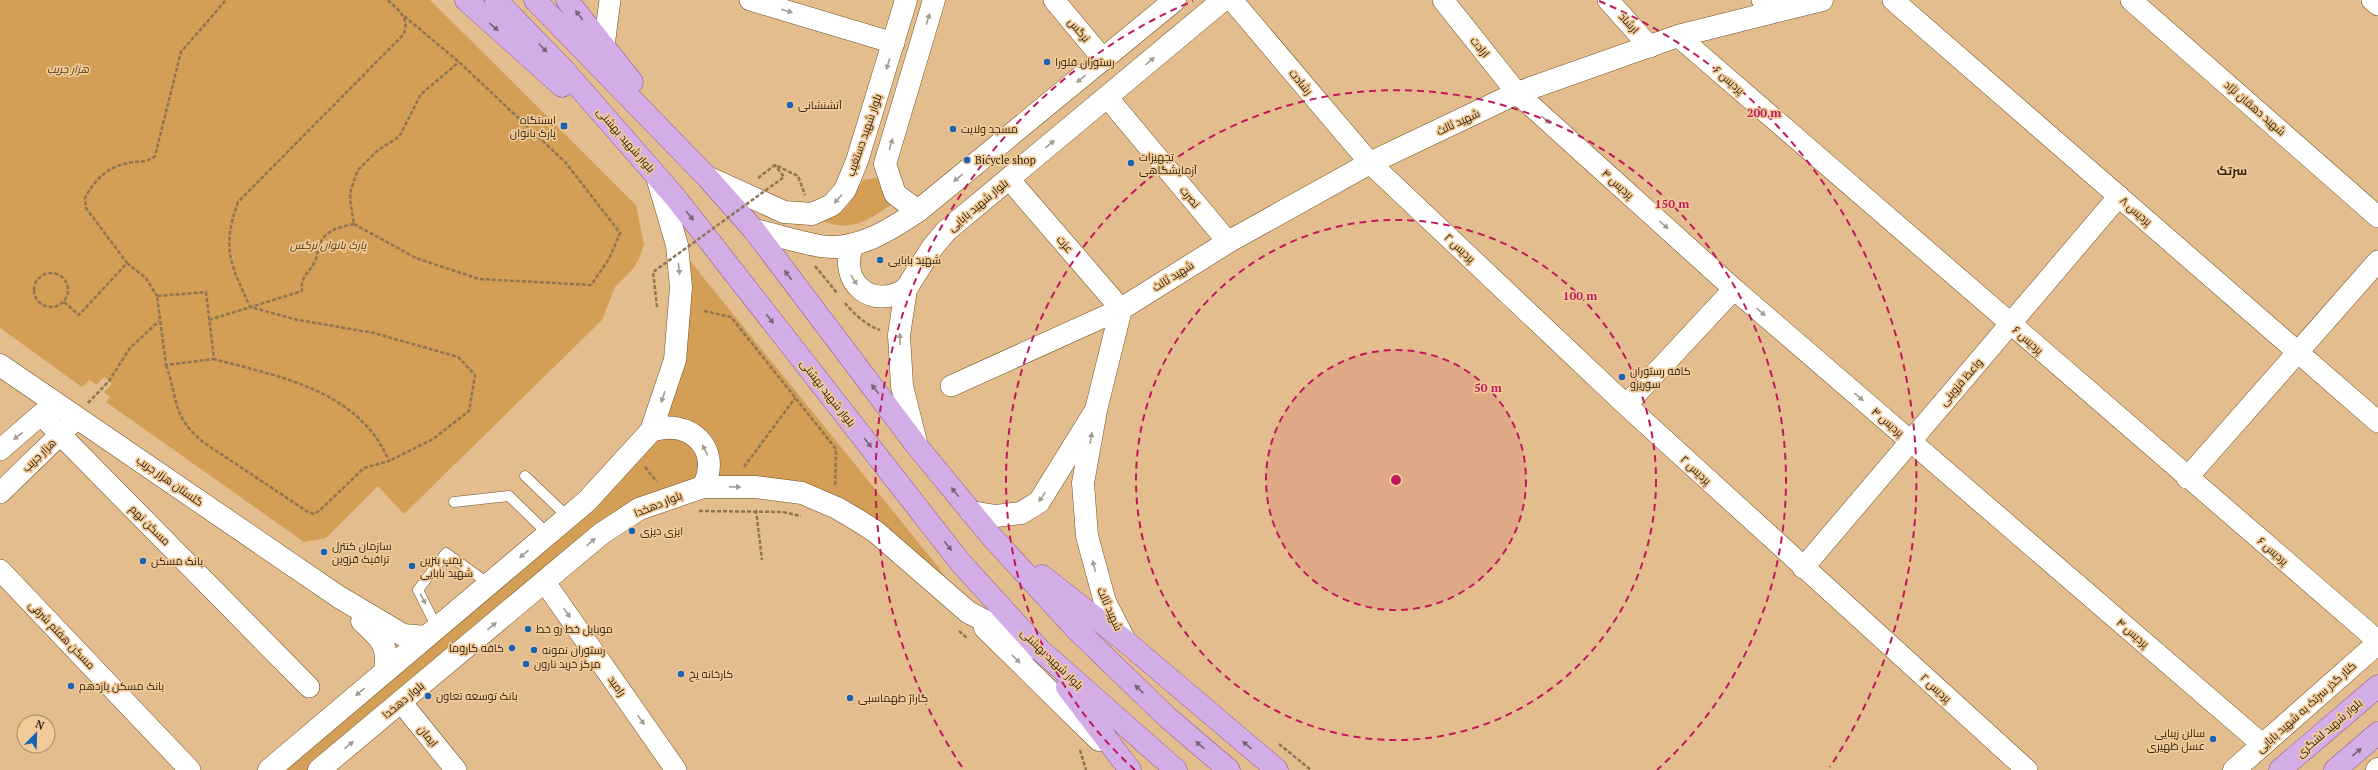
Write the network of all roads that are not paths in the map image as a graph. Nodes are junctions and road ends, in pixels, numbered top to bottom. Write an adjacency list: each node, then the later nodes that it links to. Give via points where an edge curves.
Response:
1 (466, 0): 28 (main road, one-way to 28)
2 (496, 0): 28 (main road, بلوار شهید بهشتی, one-way to 28, via 564,70)
3 (534, 0): 24 (main road)
4 (567, 0): 24 (main road, one-way to 4)
5 (610, 0): 24 (street)
6 (750, 0): 22 (street, one-way to 22)
7 (906, 0): 22 (main road, بلوار شهید دستغیب)
8 (934, 0): 31 (main road, one-way to 8)
9 (1054, 0): 25 (street, نرگس)
10 (1175, 0): 25 (main road)
11 (1223, 0): 27 (main road, بلوار شهید بابایی, one-way to 11)
12 (1232, 0): 30 (street, رشادت)
13 (1443, 0): 26 (street, ارادت)
14 (1608, 0): 23 (street, ارشاد)
15 (1822, 0): 20 (main road, شهید ثالث)
16 (1893, 0): 35 (street, پردیس ۸)
17 (2131, 0): 37 (street, شهید دهقان نژاد)
18 (2372, 0): 19 (street)
19 (2378, 5)
20 (1767, 6): 21 (main road, شهید ثالث)
21 (1678, 36): 23 (main road, شهید ثالث); 45 (street, پردیس ۶)
22 (894, 43): 29 (main road, بلوار شهید دستغیب, one-way to 29)
23 (1650, 46): 26 (main road, شهید ثالث)
24 (596, 50): 33 (main road)
25 (1104, 60): 36 (main road, one-way to 36)
26 (1517, 94): 30 (main road, شهید ثالث); 43 (street, پردیس ۴, one-way to 43)
27 (1107, 97): 34 (main road, بلوار شهید بابایی, one-way to 27); 39 (street, نصرت)
28 (630, 146): 32 (main road, بلوار شهید بهشتی)
29 (857, 161): 31 (main road, via 870,168); 33 (main road, بلوار شهید دستغیب, one-way to 33, via 840,195 832,205 812,214 784,212)
30 (1370, 163): 39 (main road, شهید ثالث); 49 (street, پردیس ۲)
31 (885, 164): 36 (main road, via 895,194)
32 (657, 177): 54 (main road, one-way to 54, via 677,245 681,287 675,360); 77 (main road, بلوار شهید بهشتی, one-way to 77, via 960,562)
33 (707, 177): 38 (main road)
34 (1009, 179): 42 (main road, بلوار شهید بابایی, via 946,231); 44 (street, عزت)
35 (2119, 196): 45 (street, واعظ قزوینی); 46 (street, پردیس ۸)
36 (918, 211): 40 (main road, via 890,229)
37 (2378, 217)
38 (754, 230): 40 (main road, via 821,246); 57 (main road, one-way to 38)
39 (1228, 242): 44 (main road, شهید ثالث)
40 (853, 244): 42 (main road, one-way to 42, via 848,261 849,270 857,286 864,292 890,297)
41 (2378, 261): 46 (street)
42 (906, 289): 57 (main road, بلوار شهید بابایی, one-way to 42, via 902,386 899,335)
43 (1734, 289): 49 (street); 56 (street, پردیس ۴, one-way to 56)
44 (1121, 309): 48 (street, شهید ثالث); 51 (main road, شهید ثالث)
45 (2010, 325): 56 (street, واعظ قزوینی); 60 (street, پردیس ۶)
46 (2298, 352): 53 (street, پردیس ۸); 60 (street)
47 (0, 364): 50 (main road, گلستان هزار جریب)
48 (950, 386)
49 (1626, 405): 68 (street, پردیس ۲)
50 (48, 408): 52 (main road, گلستان هزار جریب); 55 (street, مسکن نهم); 58 (street, one-way to 58)
51 (1096, 410): 64 (main road, شهید ثالث, one-way to 64, via 1039,502 1021,513 996,516); 75 (main road, شهید ثالث, one-way to 51, via 1105,602 1087,536 1083,483)
52 (76, 417): 55 (street, هزار جریب); 72 (main road, گلستان هزار جریب)
53 (2378, 422)
54 (652, 432): 61 (main road, one-way to 54, via 709,465 700,440 691,433 674,427 660,428); 65 (main road, via 587,501)
55 (60, 434): 62 (street, هزار جریب); 80 (street, مسکن نهم)
56 (1910, 440): 68 (street, واعظ قزوینی); 83 (street, پردیس ۴)
57 (917, 446): 64 (main road, one-way to 57)
58 (0, 450)
59 (525, 476): 65 (lane)
60 (2187, 478): 76 (street, پردیس ۶)
61 (703, 487): 70 (main road, بلوار دهخدا, one-way to 61, via 601,534 639,509); 73 (main road, بلوار دهخدا, one-way to 73, via 788,490 802,493 837,508 876,532)
62 (0, 493)
63 (454, 502): 66 (lane, via 509,496)
64 (971, 512): 67 (main road)
65 (568, 517): 66 (main road)
66 (548, 534): 71 (main road, one-way to 71)
67 (990, 536): 75 (main road); 91 (main road, one-way to 67, via 1167,717 1076,629)
68 (1803, 568): 93 (street, پردیس ۲)
69 (0, 570): 84 (street, مسکن هفتم شرقی)
70 (544, 582): 81 (main road, بلوار دهخدا, one-way to 70); 88 (street, رامبد, one-way to 88)
71 (489, 584): 74 (main road); 74 (lane, one-way to 74, via 446,553 418,590)
72 (339, 597): 74 (main road, via 403,635); 78 (main road, via 383,641 387,656)
73 (962, 620): 77 (main road, بلوار دهخدا); 89 (main road, one-way to 89)
74 (431, 632): 78 (main road)
75 (1125, 641): 92 (main road, one-way to 75)
76 (2378, 642): 83 (main road, کنار گذر سرتک به شهید بابایی)
77 (1038, 649): 89 (main road); 90 (main road, بلوار شهید بهشتی)
78 (385, 672): 85 (main road, one-way to 85)
79 (2378, 686): 95 (main road, بلوار شهید لشگری)
80 (309, 687)
81 (400, 702): 86 (main road, بلوار دهخدا, one-way to 81); 87 (street, ایمان)
82 (2378, 733): 96 (main road, one-way to 82)
83 (2263, 745): 94 (main road, کنار گذر سرتک به شهید بابایی)
84 (190, 770)
85 (269, 770)
86 (319, 770)
87 (456, 770)
88 (676, 770)
89 (1129, 770)
90 (1176, 770)
91 (1229, 770)
92 (1277, 770)
93 (2027, 770)
94 (2234, 770)
95 (2280, 770)
96 (2335, 770)

